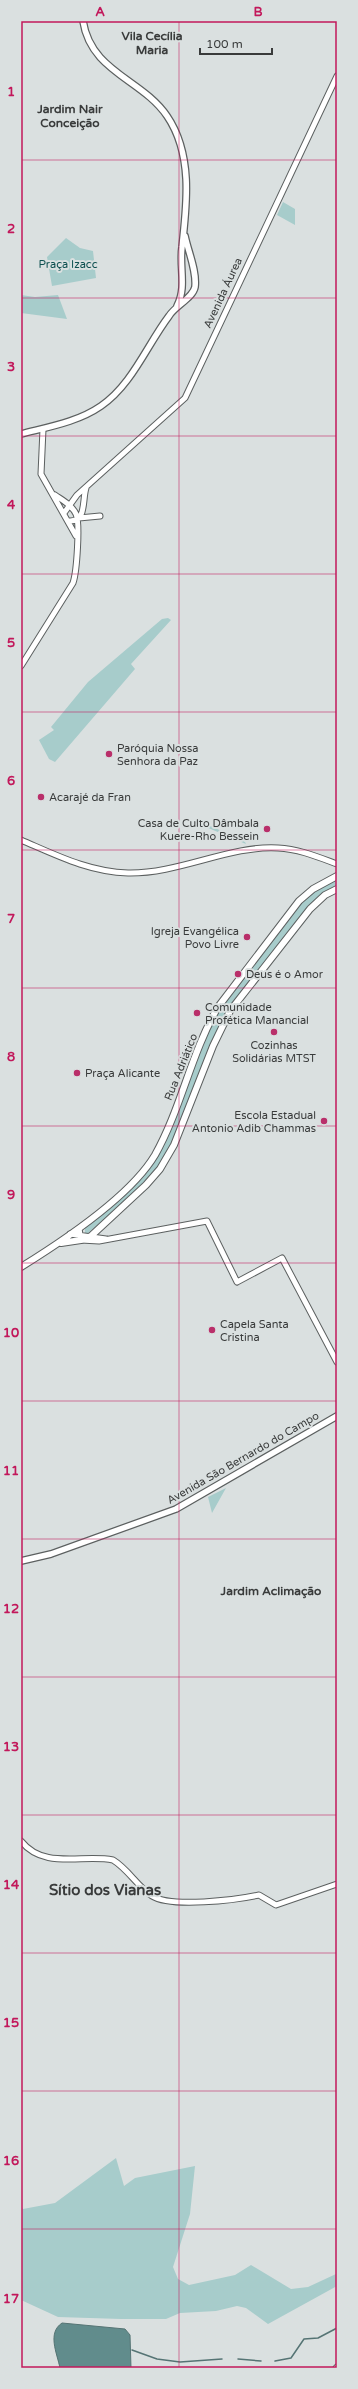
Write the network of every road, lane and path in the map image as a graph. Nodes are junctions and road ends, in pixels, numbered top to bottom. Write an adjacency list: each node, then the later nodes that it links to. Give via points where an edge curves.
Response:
1 (83, 21): 3 (main road, via 86,36 95,54 162,110 171,123 186,172)
2 (337, 76): 7 (street, Avenida Áurea, via 185,398)
3 (184, 231): 4 (main road, via 181,261 183,293); 4 (main road, via 195,287)
4 (177, 306): 5 (main road, via 126,382 106,402 79,418)
5 (43, 429): 6 (main road); 8 (street, via 40,470)
6 (21, 434)
7 (86, 487): 9 (street, Avenida Áurea); 12 (street, via 83,510)
8 (55, 495): 9 (street); 10 (street)
9 (70, 506): 10 (street, Avenida Áurea); 12 (street)
10 (64, 513): 13 (street)
11 (100, 516): 12 (street)
12 (78, 519): 13 (street); 14 (street)
13 (69, 521): 14 (street)
14 (76, 536): 15 (street, via 77,566 73,583)
15 (21, 666)
16 (21, 840): 17 (street, via 84,867 119,872 163,870 249,850 270,848 299,851)
17 (337, 864)
18 (337, 876): 20 (main road, Rua Adriático, via 313,888 299,901 224,998 209,1024 155,1154 139,1177)
19 (337, 889): 22 (main road, Rua Adriático, via 325,895 310,909 230,1011 213,1046 174,1145 160,1169)
20 (79, 1229): 21 (main road, Rua Adriático); 23 (street)
21 (70, 1234): 23 (street); 25 (main road, Rua Adriático)
22 (91, 1236): 23 (main road, Rua Adriático); 24 (street)
23 (81, 1238): 24 (street); 25 (main road, Rua Adriático)
24 (107, 1239): 27 (street, via 207,1221 237,1282 282,1258)
25 (57, 1244): 26 (main road, Rua Adriático)
26 (21, 1267)
27 (337, 1362)
28 (337, 1416): 29 (main road, Avenida São Bernardo do Campo, via 176,1509 51,1554)
29 (21, 1561)
30 (21, 1841): 31 (street, via 28,1849 44,1858 113,1860 144,1890 165,1901 240,1899 259,1895 276,1905)
31 (337, 1884)

